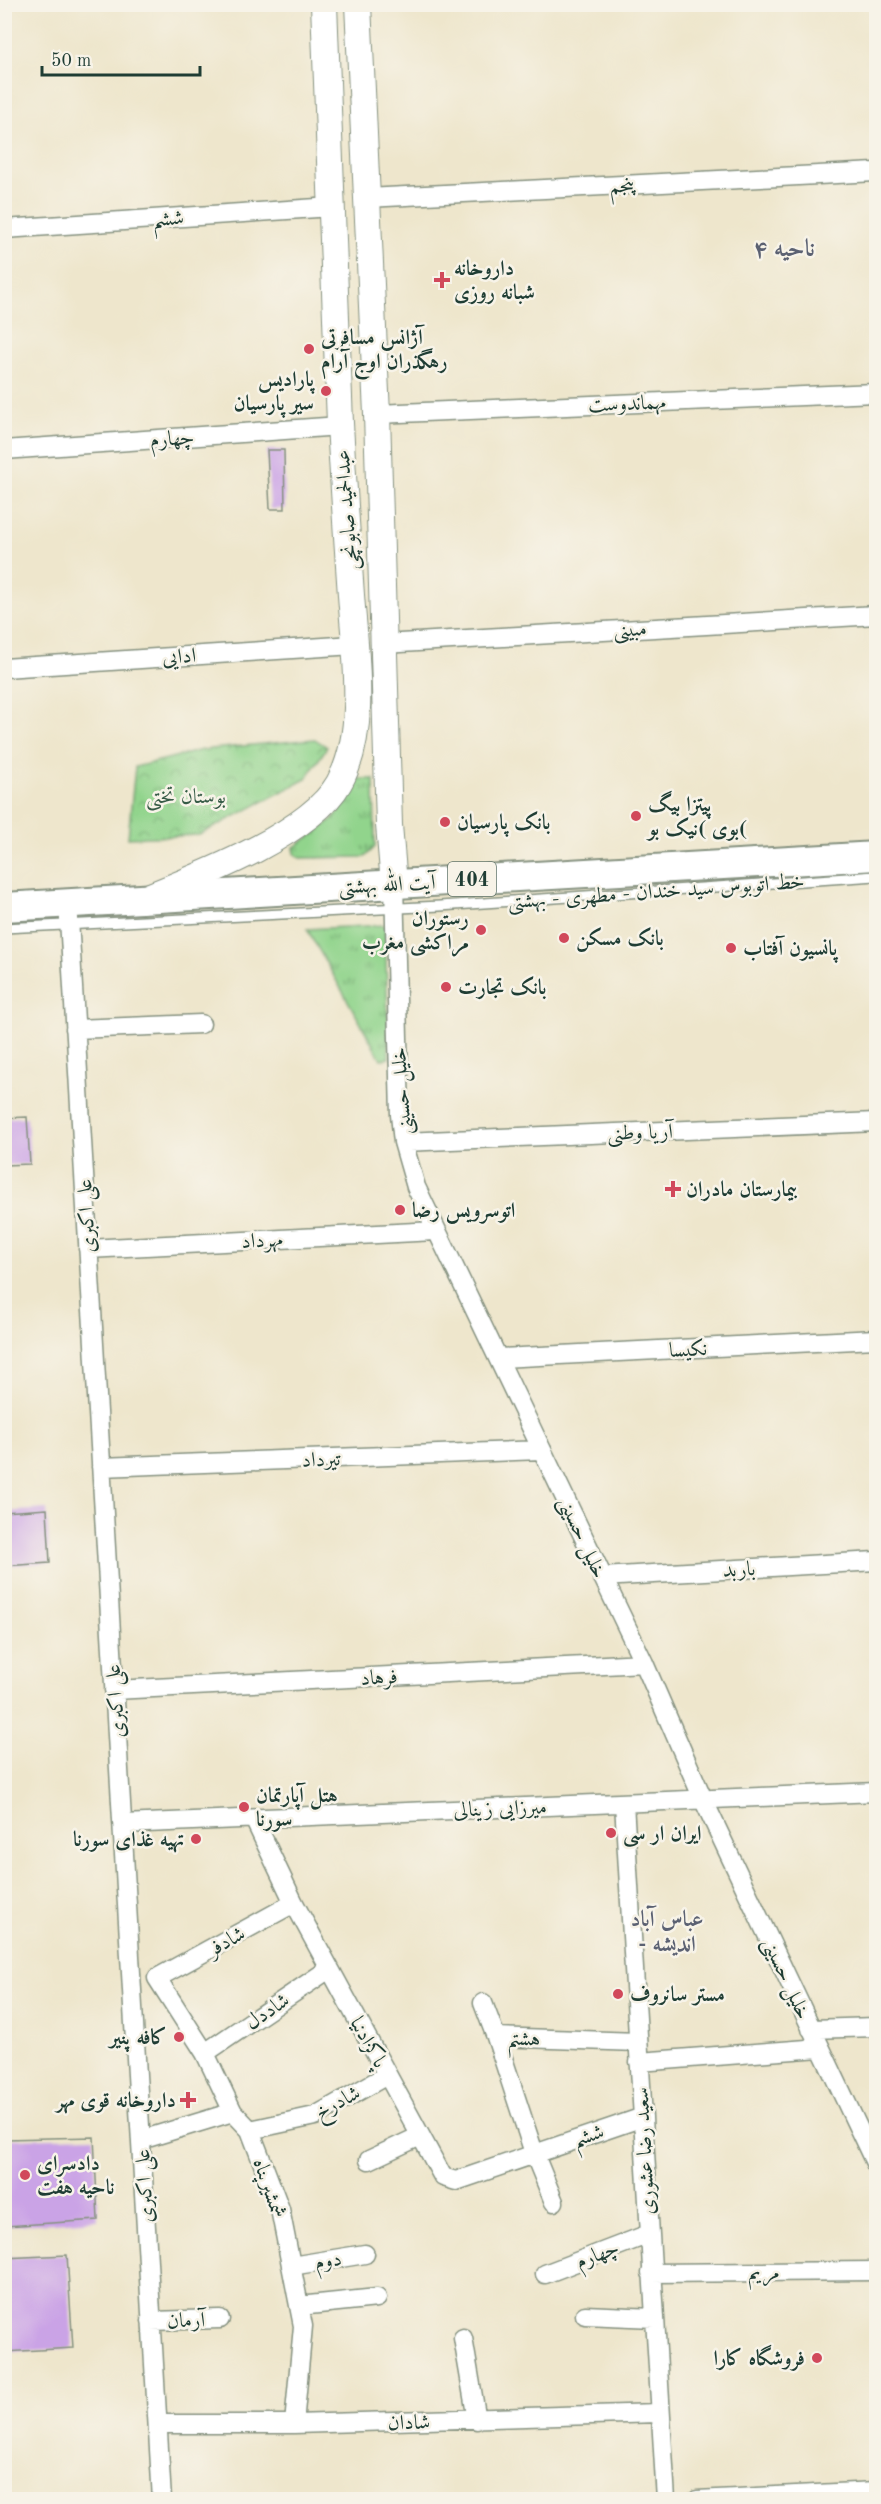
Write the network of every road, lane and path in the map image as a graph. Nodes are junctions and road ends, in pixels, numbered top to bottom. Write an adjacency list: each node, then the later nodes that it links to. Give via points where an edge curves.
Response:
1 (324, 4): 5 (main road, عبدالحمید صابونچی)
2 (358, 4): 4 (main road, عبدالحمید صابونچی)
3 (876, 172): 4 (street, پنجم)
4 (367, 198): 8 (main road, عبدالحمید صابونچی)
5 (332, 207): 6 (street, ششم); 9 (main road, عبدالحمید صابونچی)
6 (4, 229)
7 (876, 393): 8 (street, مهماندوست)
8 (377, 414): 12 (main road, عبدالحمید صابونچی)
9 (340, 426): 10 (street, چهارم); 13 (main road, عبدالحمید صابونچی)
10 (4, 450)
11 (876, 615): 12 (street, مبینی)
12 (383, 644): 13 (main road); 17 (main road, عبدالحمید صابونچی)
13 (354, 645): 14 (street, ادایی); 18 (main road, عبدالحمید صابونچی, via 353,749 344,774 329,797 269,841)
14 (4, 668)
15 (876, 856): 17 (main road, آیت الله بهشتی / 404)
16 (876, 876): 17 (lane, خط اتوبوس سید خندان - مطهری - بهشتی)
17 (394, 896): 18 (main road, آیت الله بهشتی / 404); 20 (lane, خط اتوبوس سید خندان - مطهری - بهشتی); 25 (street, خلیل حسینی)
18 (144, 898): 20 (main road, آیت الله بهشتی / 404)
19 (4, 907): 20 (main road, آیت الله بهشتی / 404)
20 (69, 913): 21 (lane, خط اتوبوس سید خندان - مطهری - بهشتی); 23 (street, علی‌ اکبری)
21 (4, 928)
22 (201, 1024): 23 (street)
23 (75, 1029): 27 (street, علی‌ اکبری)
24 (876, 1122): 25 (street, آریا وطنی)
25 (403, 1142): 26 (street, خلیل حسینی)
26 (435, 1231): 27 (street, مهرداد); 29 (street, خلیل حسینی)
27 (88, 1249): 31 (street, علی‌ اکبری)
28 (876, 1339): 29 (street, نکیسا)
29 (499, 1358): 30 (street, خلیل حسینی)
30 (542, 1450): 31 (street, تیرداد); 33 (street, خلیل حسینی)
31 (101, 1467): 35 (street, علی‌ اکبری)
32 (876, 1561): 33 (street, باربد)
33 (602, 1577): 34 (street, خلیل حسینی)
34 (644, 1663): 35 (street, فرهاد); 37 (street, خلیل حسینی)
35 (114, 1690): 40 (street, علی‌ اکبری)
36 (876, 1792): 37 (street, میرزایی زینالی)
37 (703, 1799): 38 (street, میرزایی زینالی); 46 (street, خلیل حسینی)
38 (624, 1803): 39 (street, میرزایی زینالی); 48 (street, سعید رضا عشوری)
39 (254, 1819): 40 (street, میرزایی زینالی); 41 (street, پاکزادنیا)
40 (123, 1824): 57 (street, علی‌ اکبری)
41 (294, 1903): 42 (street, پاکزادنیا); 43 (street, شادفر)
42 (329, 1969): 50 (street, شاددل); 52 (street, پاکزادنیا)
43 (158, 1978): 50 (street, شمشیرپناه)
44 (483, 2003): 47 (street)
45 (876, 2027): 46 (street)
46 (811, 2029): 49 (street, خلیل حسینی)
47 (496, 2037): 48 (street, هشتم); 58 (street, هشتم)
48 (638, 2042): 51 (street, سعید رضا عشوری)
49 (820, 2048): 51 (street); 60 (street, خلیل حسینی)
50 (205, 2054): 53 (street, شمشیرپناه)
51 (639, 2062): 54 (street, سعید رضا عشوری)
52 (387, 2075): 55 (street, شادرخ, via 315,2116); 56 (street, پاکزادنیا)
53 (233, 2112): 55 (street, شمشیرپناه); 57 (street)
54 (643, 2117): 58 (street, ششم); 62 (street, سعید رضا عشوری)
55 (250, 2130): 64 (street, شمشیرپناه, via 280,2209)
56 (420, 2136): 58 (street, پاکزادنیا, via 449,2181); 59 (street)
57 (141, 2140): 73 (street, علی‌ اکبری)
58 (534, 2153): 61 (street, هشتم)
59 (369, 2160)
60 (876, 2165)
61 (554, 2202)
62 (649, 2234): 66 (street, سعید رضا عشوری); 67 (street, چهارم)
63 (365, 2253): 64 (street, دوم)
64 (291, 2266): 69 (street, شمشیرپناه)
65 (876, 2271): 66 (street, مریم)
66 (651, 2273): 71 (street, سعید رضا عشوری)
67 (545, 2274)
68 (376, 2298): 69 (street)
69 (299, 2306): 78 (street, شمشیرپناه, via 303,2326)
70 (585, 2315): 71 (street)
71 (654, 2318): 75 (street, سعید رضا عشوری)
72 (220, 2319): 73 (street, آرمان)
73 (152, 2321): 77 (street, علی‌ اکبری)
74 (463, 2337): 76 (street)
75 (659, 2414): 76 (street, شادان); 81 (street, سعید رضا عشوری)
76 (477, 2420): 78 (street, شادان)
77 (158, 2424): 78 (street, شادان); 80 (street, علی‌ اکبری)
78 (294, 2424)
79 (876, 2491): 82 (street)
80 (162, 2499)
81 (666, 2499)
82 (697, 2499)

